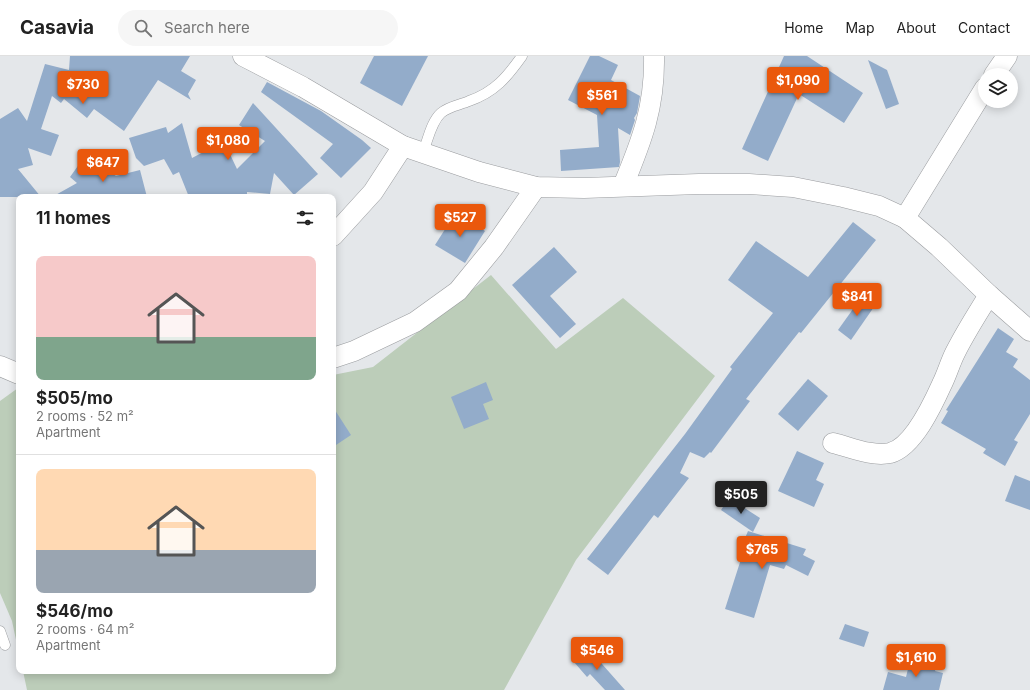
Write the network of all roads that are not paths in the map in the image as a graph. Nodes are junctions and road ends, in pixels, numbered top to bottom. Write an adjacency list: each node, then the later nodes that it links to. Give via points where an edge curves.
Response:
1 (243, 56): 7 (street)
2 (522, 56): 8 (lane, via 491,92 441,113)
3 (654, 56): 9 (street, via 648,122)
4 (1007, 56): 5 (street)
5 (999, 68)
6 (978, 99): 11 (street)
7 (403, 146): 8 (street); 12 (street, via 373,192)
8 (423, 152): 10 (street, via 479,172)
9 (623, 186): 10 (street); 11 (street, via 749,184 793,187 879,206)
10 (536, 187): 15 (street, via 494,247 458,291 415,322)
11 (905, 218): 13 (street)
12 (336, 233)
13 (989, 295): 14 (street); 18 (street, via 965,332 928,412 903,446 891,453 877,454)
14 (1030, 331)
15 (336, 357)
16 (0, 366): 17 (street)
17 (16, 373)
18 (833, 443)
19 (0, 631): 20 (lane)
20 (5, 645)

